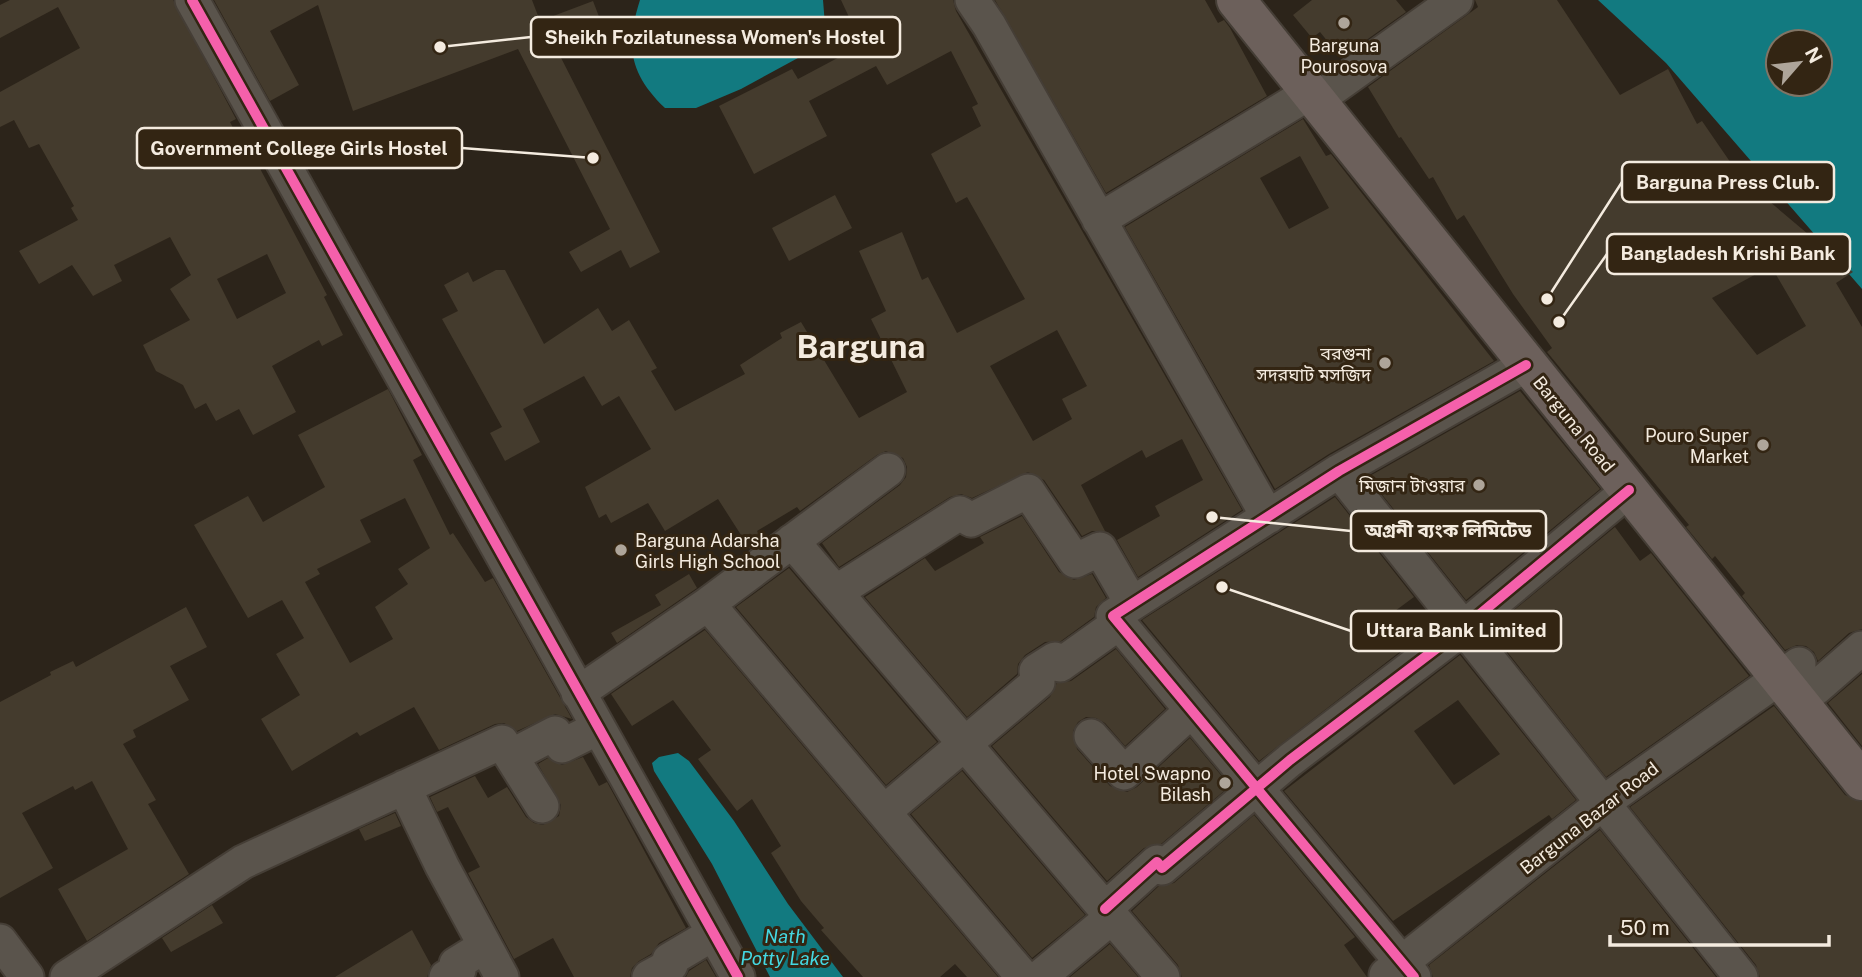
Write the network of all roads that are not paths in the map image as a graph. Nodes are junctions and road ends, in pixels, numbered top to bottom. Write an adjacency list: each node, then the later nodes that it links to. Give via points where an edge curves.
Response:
1 (192, 0): 20 (street)
2 (972, 0): 7 (street)
3 (1236, 0): 6 (main road, Barguna Road)
4 (1264, 0): 6 (main road, Barguna Road)
5 (1456, 0): 6 (street)
6 (1322, 90): 7 (street); 8 (main road, Barguna Road); 19 (main road, Barguna Road)
7 (1100, 220): 12 (street)
8 (1526, 365): 10 (street); 11 (main road, Barguna Road)
9 (888, 470): 13 (street)
10 (1339, 471): 12 (street); 17 (street)
11 (1629, 490): 17 (street); 19 (main road, Barguna Road)
12 (1268, 517): 16 (street)
13 (792, 541): 14 (street); 15 (street)
14 (836, 593): 16 (street, via 960,513 971,520 1028,491 1075,561 1100,549); 24 (street)
15 (709, 604): 20 (street); 32 (street)
16 (1125, 614): 21 (street); 24 (street, via 1060,665 1055,659 1036,671 1038,682)
17 (1462, 629): 29 (street); 30 (street)
18 (1862, 648): 19 (street, Barguna Bazar Road)
19 (1799, 677): 25 (main road, Barguna Road); 27 (main road, Barguna Road); 30 (street, Barguna Bazar Road)
20 (578, 693): 22 (street)
21 (1191, 711): 23 (street, via 1124,773); 29 (street)
22 (598, 728): 26 (street, via 562,746 555,733); 34 (street)
23 (1091, 736)
24 (964, 745): 32 (street); 33 (street)
25 (1862, 746)
26 (511, 756): 28 (street, via 502,742); 31 (street)
27 (1862, 780)
28 (404, 787): 36 (street); 39 (street, via 243,862)
29 (1255, 789): 33 (street, via 1162,868 1157,862); 37 (street)
30 (1604, 802): 37 (street, Barguna Bazar Road); 47 (street)
31 (542, 806)
32 (885, 811): 44 (street)
33 (1108, 913): 45 (street); 46 (street)
34 (713, 934): 42 (street); 43 (street)
35 (0, 941): 38 (street)
36 (485, 946): 40 (street, via 456,964 459,970); 41 (street)
37 (1400, 972)
38 (27, 977)
39 (67, 977)
40 (446, 977)
41 (502, 977)
42 (649, 977)
43 (737, 977)
44 (1023, 977)
45 (1041, 977)
46 (1163, 977)
47 (1741, 977)

